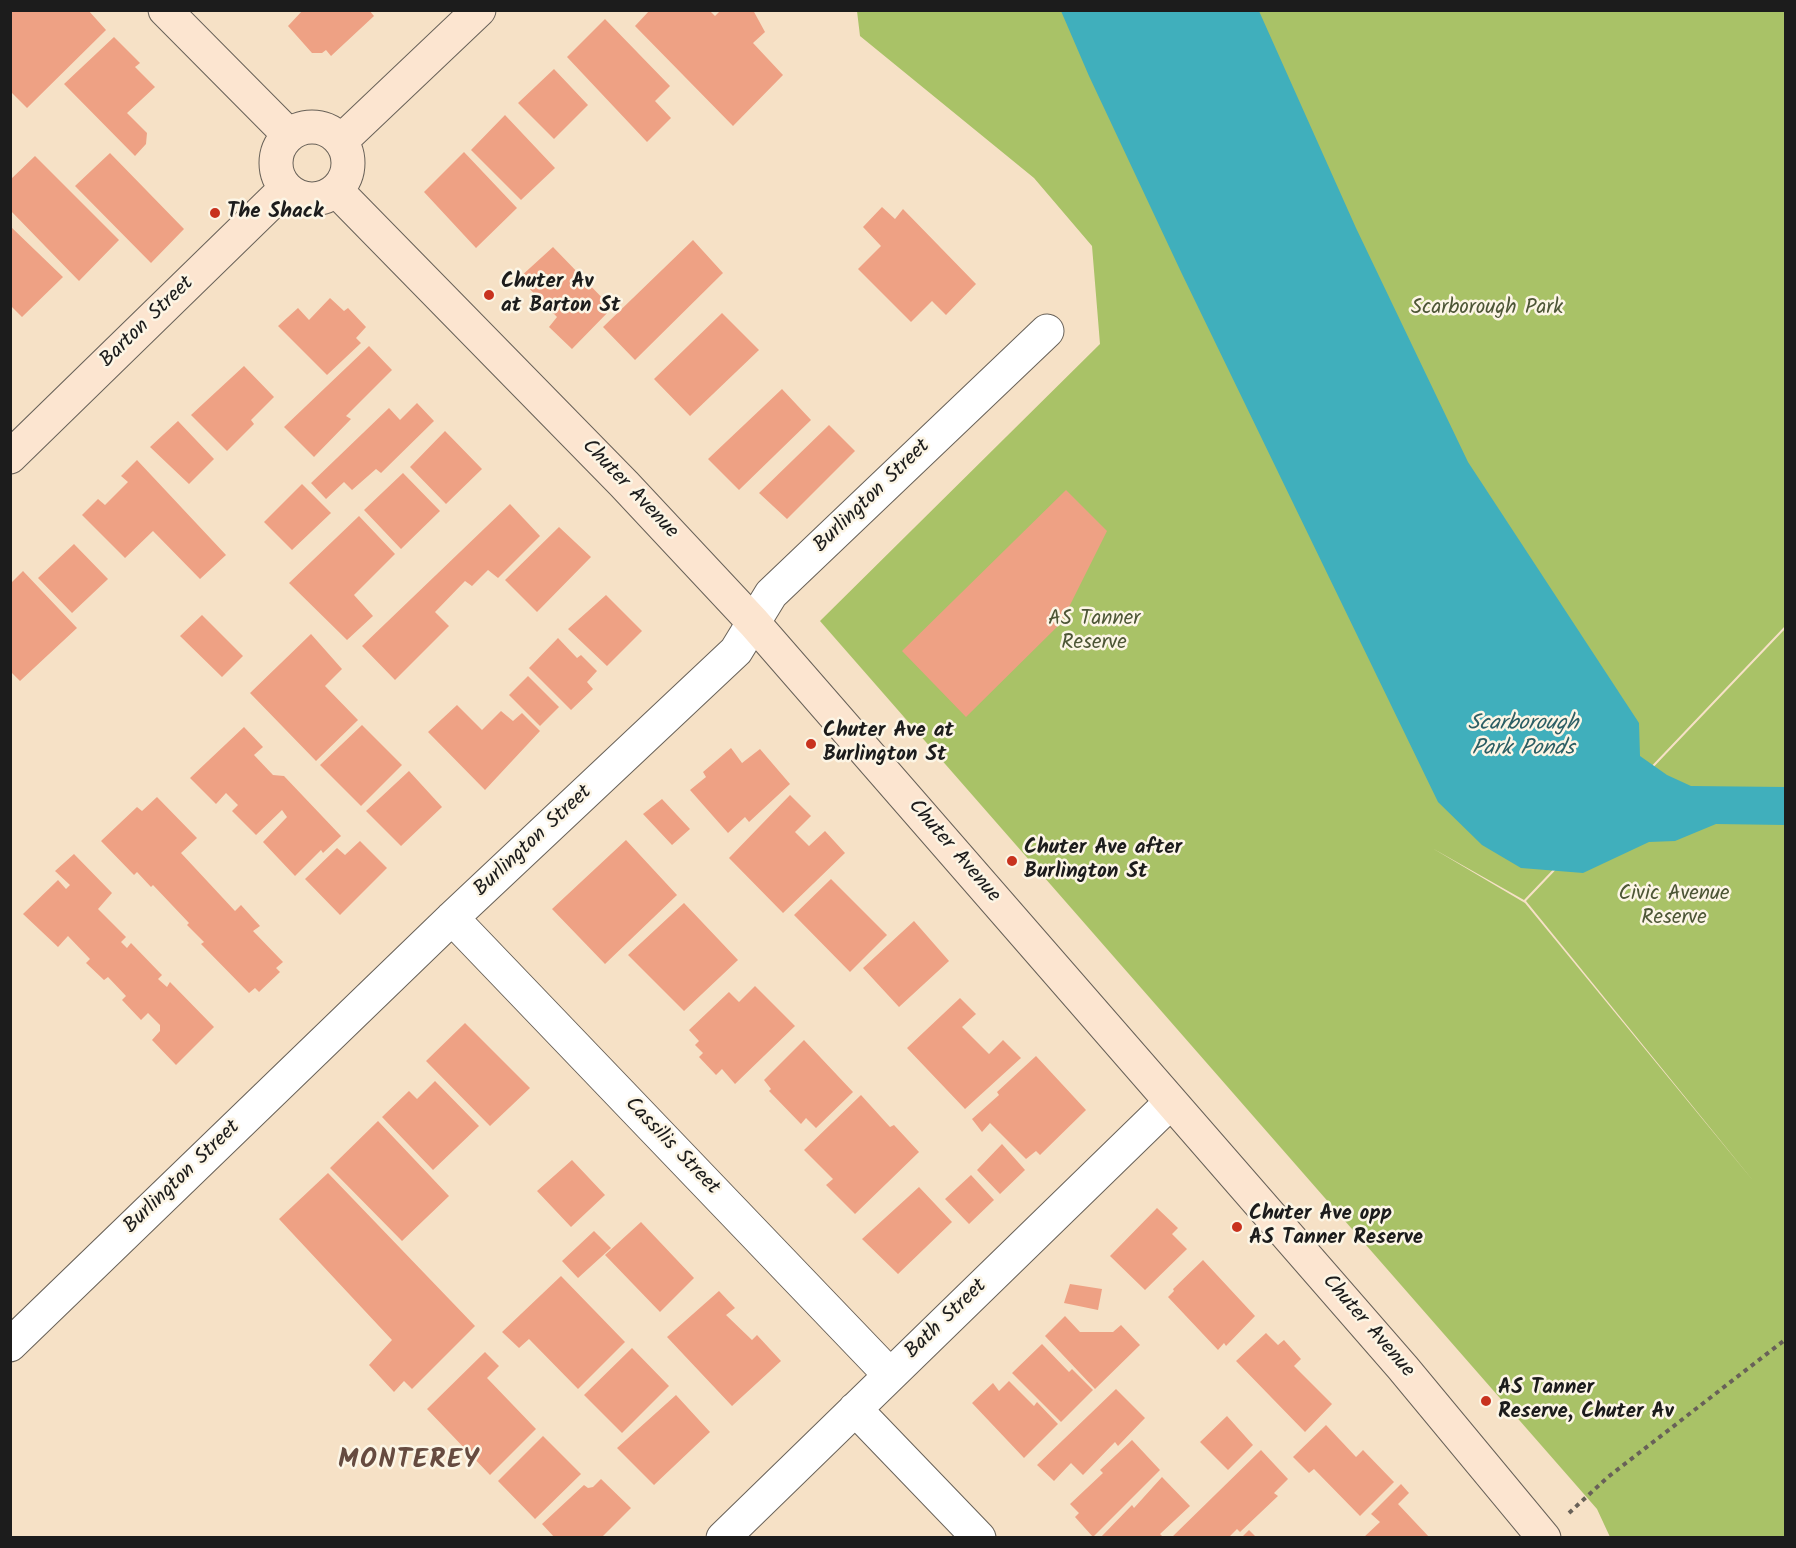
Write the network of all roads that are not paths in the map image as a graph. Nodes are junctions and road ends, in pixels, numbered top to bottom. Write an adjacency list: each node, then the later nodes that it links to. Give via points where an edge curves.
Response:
1 (165, 10): 3 (main road)
2 (479, 10): 4 (main road)
3 (289, 135): 4 (main road, via 302,128 316,127 330,131); 5 (main road, via 281,144 276,161 279,178)
4 (341, 141): 6 (main road, via 348,166)
5 (286, 188): 6 (main road, via 311,200); 8 (main road, Barton Street)
6 (336, 190): 9 (main road, Chuter Avenue, via 624,484)
7 (1047, 331): 9 (street, Burlington Street, via 771,594)
8 (10, 457)
9 (754, 623): 10 (street, Burlington Street, via 736,651); 11 (main road, Chuter Avenue)
10 (452, 918): 12 (street, Burlington Street); 13 (street, Cassilis Street)
11 (1170, 1102): 13 (street, Bath Street); 15 (main road, Chuter Avenue, via 1403,1368)
12 (10, 1345)
13 (890, 1375): 14 (street, Bath Street)
14 (855, 1409): 16 (street, Bath Street); 17 (street)
15 (1555, 1529)
16 (723, 1538)
17 (980, 1538)

